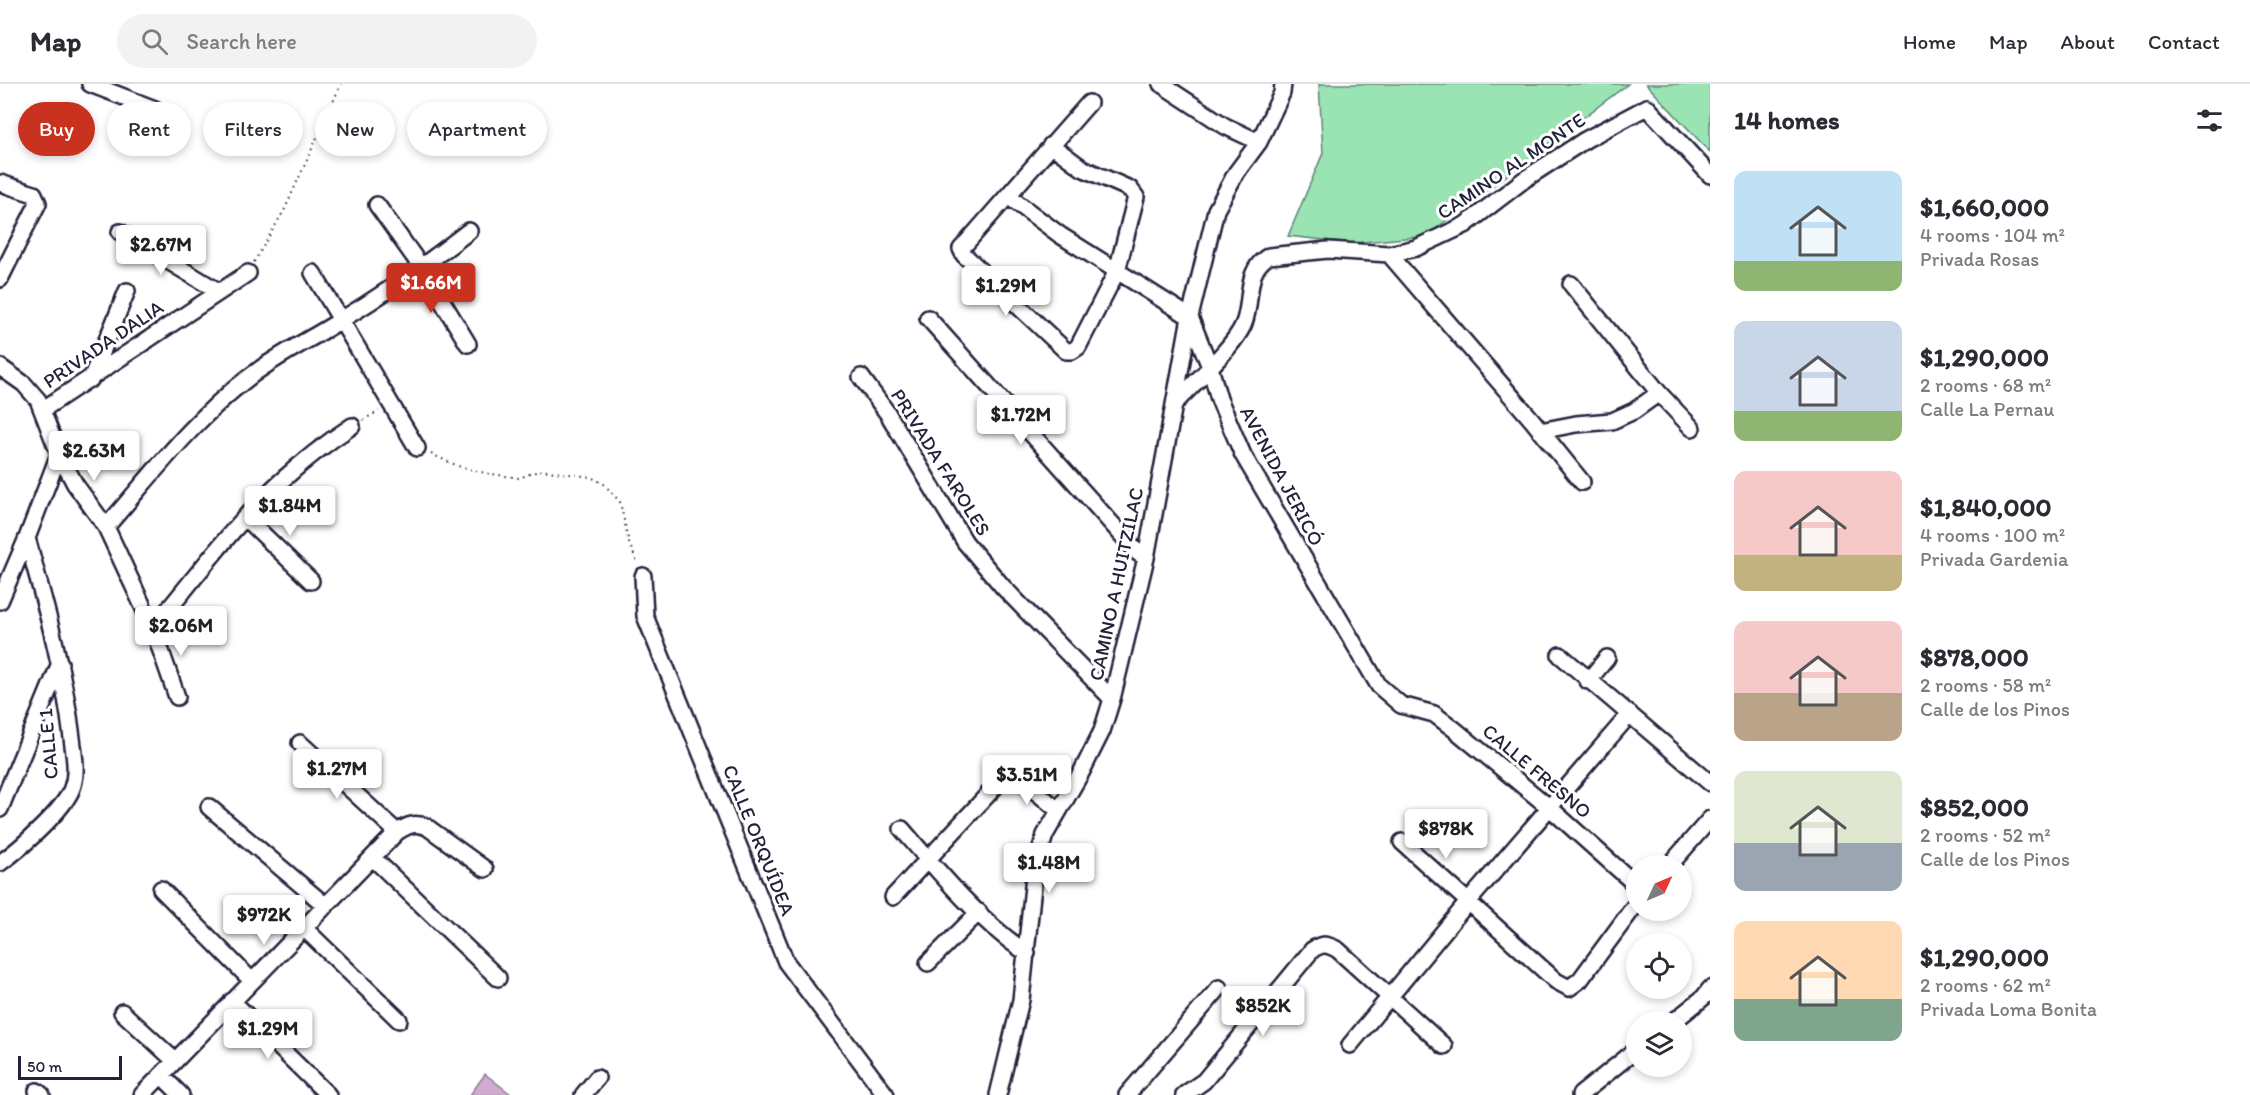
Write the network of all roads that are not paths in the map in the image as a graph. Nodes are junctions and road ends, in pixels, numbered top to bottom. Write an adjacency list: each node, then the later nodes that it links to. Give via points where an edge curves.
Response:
1 (90, 84): 4 (street)
2 (1161, 84): 6 (street, via 1225,126)
3 (1283, 84): 6 (street, CAMINO A HUITZILAC)
4 (137, 102)
5 (1089, 103): 7 (street)
6 (1259, 142): 23 (street, CAMINO A HUITZILAC, via 1216,210)
7 (1051, 145): 10 (street); 16 (street, via 1082,168 1134,193 1136,201)
8 (1710, 175): 14 (street, CAMINO AL MONTE, via 1647,107 1524,179 1466,225 1416,249)
9 (0, 183): 19 (street, via 34,194 38,203)
10 (1008, 196): 16 (street, via 1059,235); 16 (street, via 961,249 1066,351 1078,346)
11 (377, 205): 15 (street)
12 (469, 231): 15 (street)
13 (120, 232): 22 (street)
14 (1389, 254): 28 (street, CAMINO AL MONTE, via 1328,250 1269,256 1256,268 1240,330); 36 (street)
15 (422, 268): 25 (street); 26 (street)
16 (1117, 271): 23 (street)
17 (248, 273): 22 (street, PRIVADA DALIA)
18 (313, 273): 25 (street)
19 (0, 279)
20 (1571, 284): 31 (street)
21 (128, 291): 30 (street)
22 (218, 291): 30 (street, PRIVADA DALIA)
23 (1190, 317): 28 (street, AVENIDA JERICÓ); 32 (street, CAMINO A HUITZILAC)
24 (928, 318): 43 (street)
25 (340, 321): 37 (street); 41 (street, via 282,353 246,379 197,423)
26 (468, 344)
27 (0, 367): 33 (street, via 30,389)
28 (1210, 367): 32 (street, CAMINO AL MONTE); 54 (street, AVENIDA JERICÓ, via 1243,455 1371,674)
29 (861, 377): 53 (street, PRIVADA FAROLES, via 888,414 964,542)
30 (91, 379): 33 (street, PRIVADA DALIA)
31 (1659, 393): 35 (street); 36 (street, via 1612,421)
32 (1174, 404): 43 (street, CAMINO A HUITZILAC)
33 (42, 410): 38 (street)
34 (352, 426): 40 (street, via 278,484)
35 (1692, 428)
36 (1540, 430): 39 (street)
37 (417, 448)
38 (59, 454): 41 (street); 42 (street)
39 (1582, 482)
40 (246, 518): 45 (street); 47 (street)
41 (106, 527): 47 (street)
42 (27, 538): 46 (street); 50 (street, CALLE 1)
43 (1146, 558): 53 (street, CAMINO A HUITZILAC)
44 (643, 576): 100 (street, CALLE ORQUÍDEA, via 645,616 786,962)
45 (311, 581)
46 (0, 602)
47 (153, 628): 52 (street)
48 (1560, 655): 51 (street)
49 (1607, 658): 51 (street)
50 (60, 663): 60 (street, CALLE 1); 69 (street, CALLE 1, via 74,782 61,808)
51 (1588, 681): 55 (street)
52 (177, 697)
53 (1112, 699): 61 (street, CAMINO A HUITZILAC, via 1083,771)
54 (1401, 705): 59 (street, CALLE FRESNO, via 1434,714)
55 (1630, 714): 57 (street); 59 (street)
56 (300, 743): 63 (street)
57 (1710, 783)
58 (209, 807): 75 (street)
59 (1550, 808): 71 (street, CALLE FRESNO); 74 (street)
60 (0, 809)
61 (1058, 810): 68 (street, via 1010,774); 79 (street, CAMINO A HUITZILAC, via 1035,867)
62 (1710, 819): 66 (street)
63 (403, 828): 67 (street); 70 (street, via 420,824 427,827)
64 (903, 829): 68 (street)
65 (1402, 842): 74 (street)
66 (1679, 855)
67 (373, 858): 75 (street); 81 (street)
68 (928, 859): 73 (street); 76 (street)
69 (0, 863)
70 (485, 869)
71 (1626, 876)
72 (161, 889): 82 (street)
73 (893, 897)
74 (1468, 902): 77 (street, via 1569,988 1580,980); 85 (street)
75 (326, 906): 78 (street)
76 (979, 912): 79 (street); 80 (street)
77 (1626, 918)
78 (304, 929): 82 (street); 89 (street)
79 (1028, 953): 101 (street, CAMINO A HUITZILAC)
80 (928, 963)
81 (498, 978)
82 (252, 981): 86 (street)
83 (1219, 988): 102 (street)
84 (1708, 995): 87 (street)
85 (1389, 997): 90 (street); 91 (street); 103 (street, via 1338,950 1328,944 1320,945 1204,1081)
86 (232, 1001): 93 (street); 98 (street)
87 (1687, 1011)
88 (122, 1012): 93 (street)
89 (399, 1020)
90 (1350, 1045)
91 (1444, 1046)
92 (1626, 1058): 104 (street)
93 (175, 1061): 94 (street)
94 (161, 1075): 96 (street); 97 (street)
95 (597, 1078): 99 (street)
96 (142, 1095)
97 (181, 1095)
98 (328, 1095)
99 (584, 1095)
100 (886, 1095)
101 (998, 1095)
102 (1127, 1095)
103 (1184, 1095)
104 (1580, 1095)

